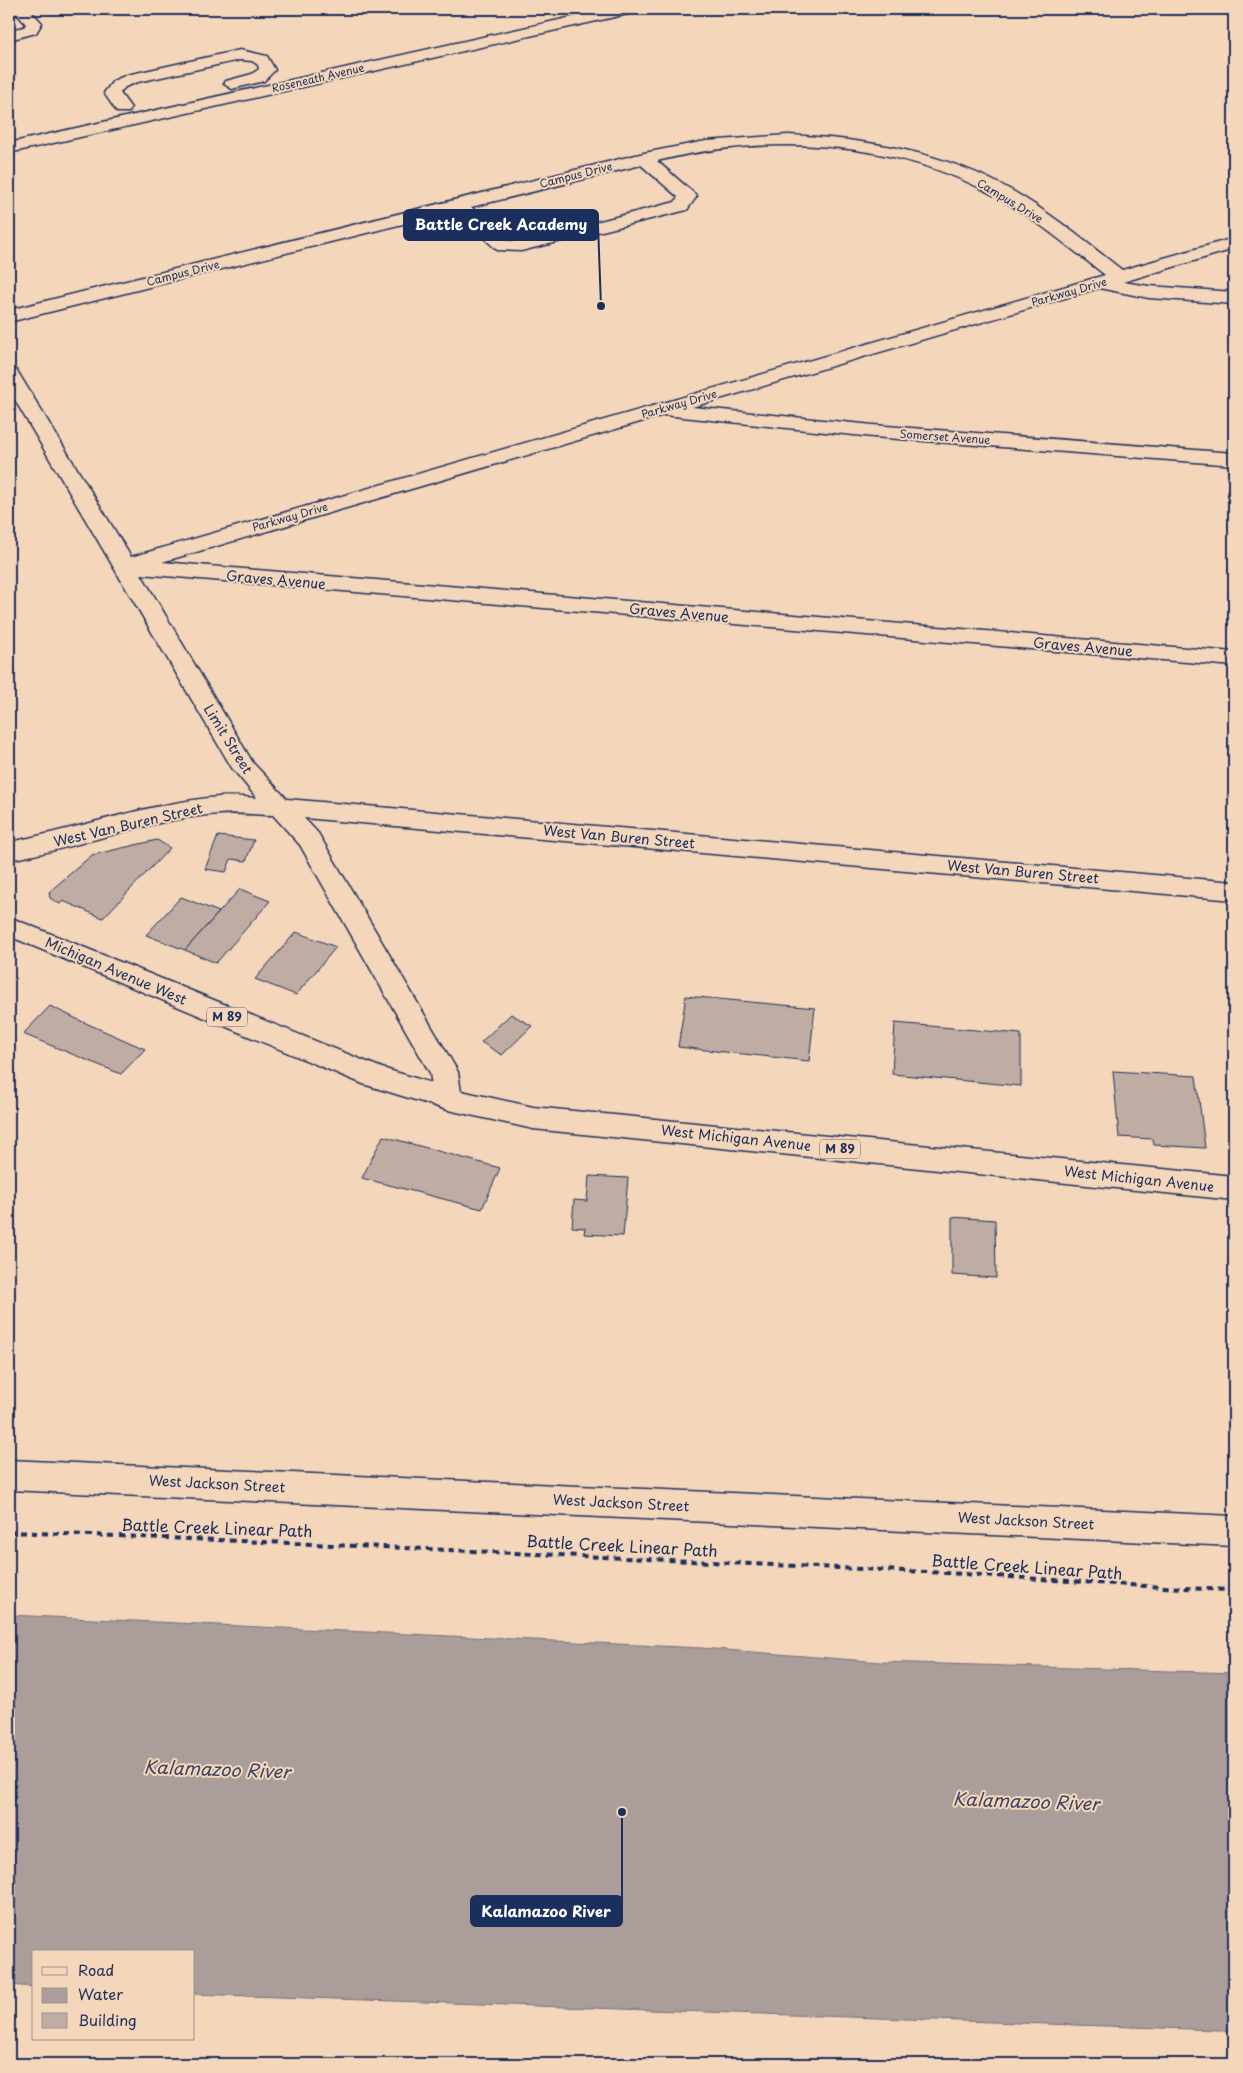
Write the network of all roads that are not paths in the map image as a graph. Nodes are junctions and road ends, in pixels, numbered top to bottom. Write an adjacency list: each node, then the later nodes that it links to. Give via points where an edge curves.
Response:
1 (20, 9): 3 (main road, via 34,23 30,30)
2 (628, 9): 6 (main road, Roseneath Avenue)
3 (9, 35)
4 (123, 108): 4 (main road, via 258,78 267,70 267,65 264,60 240,55 133,78 119,84 112,93); 5 (main road)
5 (9, 134)
6 (9, 148)
7 (644, 158): 8 (main road, Campus Drive); 8 (main road, via 688,196 681,206 521,246 503,246); 10 (main road, Campus Drive, via 706,144 759,140 833,143 913,158 950,168 986,184 1038,217)
8 (458, 204): 13 (main road, Campus Drive)
9 (1234, 243): 10 (main road, Parkway Drive)
10 (1120, 277): 11 (main road, Parkway Drive)
11 (1101, 283): 12 (main road, via 1149,292); 15 (main road, Parkway Drive)
12 (1234, 298)
13 (9, 316)
14 (9, 374): 17 (main road, Limit Street)
15 (657, 410): 16 (main road, Somerset Avenue, via 873,431); 17 (main road, Parkway Drive)
16 (1234, 459)
17 (125, 566): 18 (main road, Graves Avenue); 19 (main road, Limit Street, via 244,768)
18 (1234, 659)
19 (278, 807): 20 (main road, West Van Buren Street, via 220,805 168,813); 21 (main road, West Van Buren Street); 23 (main road, Limit Street, via 309,839 444,1072)
20 (9, 851)
21 (1234, 891)
22 (9, 926): 23 (main road, Michigan Avenue West / M 89, via 373,1076)
23 (448, 1099): 24 (main road, West Michigan Avenue / M 89, via 533,1118)
24 (1234, 1188)
25 (9, 1475): 26 (main road, West Jackson Street)
26 (1234, 1531)

